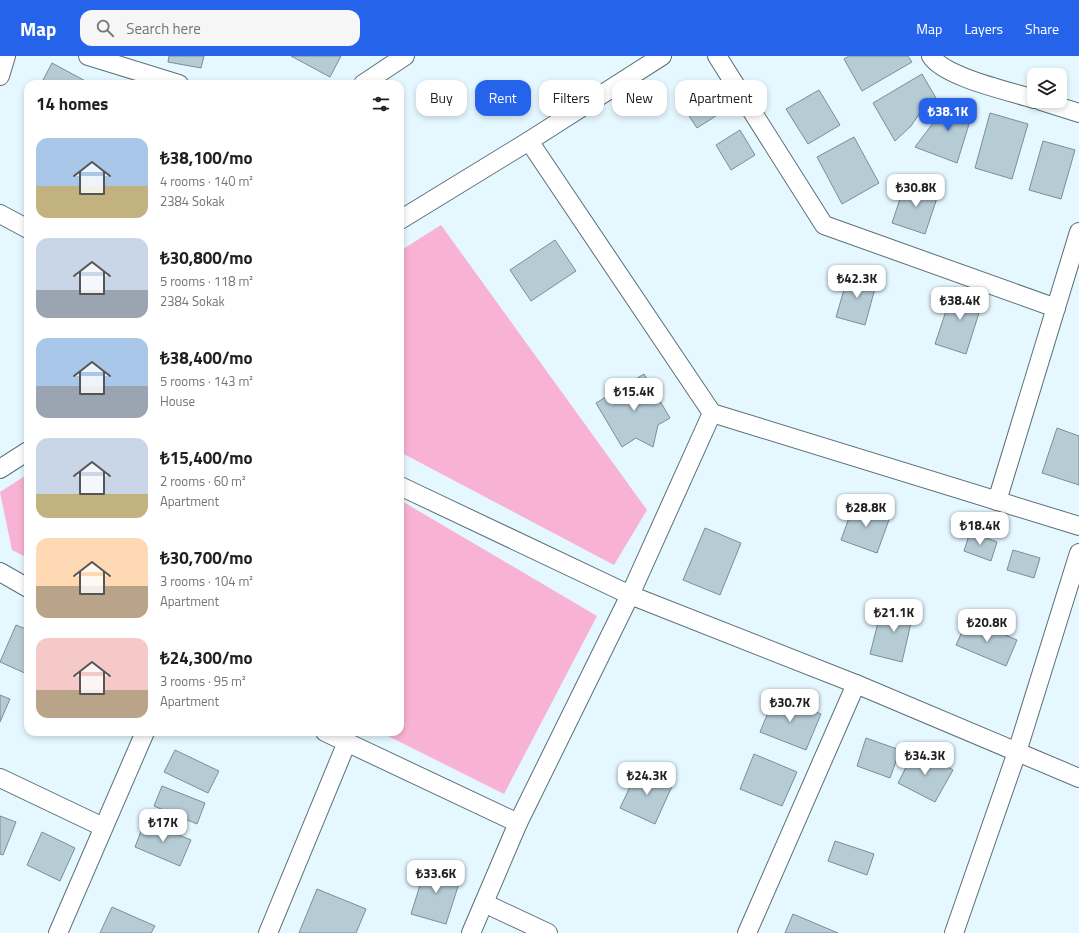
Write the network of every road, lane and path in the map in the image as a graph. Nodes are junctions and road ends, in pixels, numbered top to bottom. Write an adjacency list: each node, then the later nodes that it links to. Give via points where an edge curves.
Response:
1 (6, 56): 7 (street)
2 (88, 56): 8 (street)
3 (405, 56): 9 (street)
4 (662, 56): 13 (street)
5 (717, 56): 18 (street, via 824,225)
6 (931, 56): 10 (street, via 935,62 960,76)
7 (0, 76)
8 (166, 80)
9 (368, 80)
10 (1027, 97)
11 (1063, 108): 12 (street)
12 (1079, 113)
13 (529, 141): 15 (street); 19 (street)
14 (0, 214): 16 (street)
15 (404, 218)
16 (24, 227)
17 (1079, 232): 18 (street)
18 (1056, 308): 23 (street)
19 (712, 413): 23 (street); 28 (street)
20 (24, 454): 21 (street)
21 (0, 469)
22 (404, 488): 28 (street)
23 (997, 501): 24 (street)
24 (1079, 526)
25 (1079, 553): 33 (street)
26 (0, 572): 27 (street)
27 (24, 586)
28 (630, 595): 29 (street); 36 (street)
29 (856, 684): 33 (street); 43 (street)
30 (143, 736): 37 (street)
31 (334, 736): 32 (street)
32 (347, 742): 36 (street); 40 (street)
33 (1017, 752): 35 (street); 44 (street)
34 (0, 778): 37 (street)
35 (1079, 778)
36 (518, 823): 38 (street)
37 (103, 827): 39 (street)
38 (484, 903): 41 (street); 42 (street)
39 (58, 933)
40 (268, 933)
41 (471, 933)
42 (548, 933)
43 (748, 933)
44 (954, 933)

